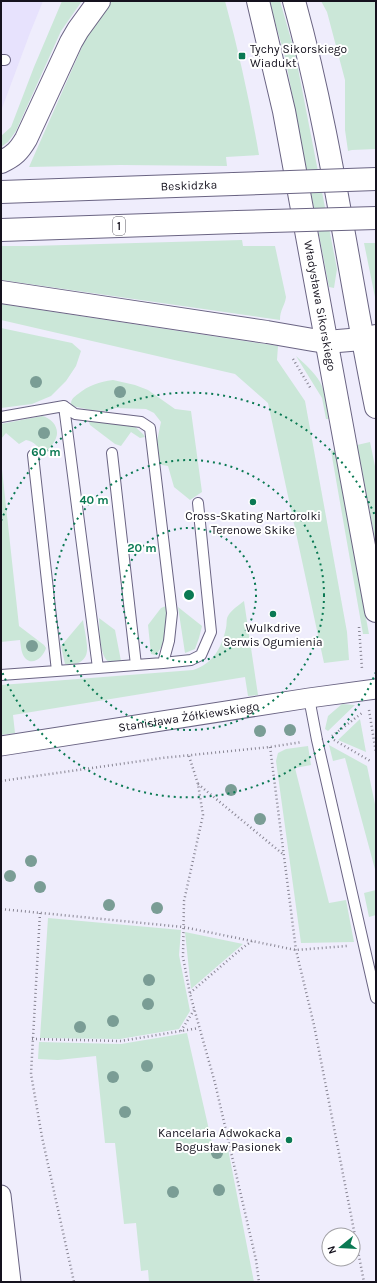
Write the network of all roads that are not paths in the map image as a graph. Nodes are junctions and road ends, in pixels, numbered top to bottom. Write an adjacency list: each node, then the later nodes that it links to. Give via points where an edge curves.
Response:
1 (100, 1): 4 (main road, via 71,42 19,151)
2 (258, 1): 11 (main road, Władysława Sikorskiego, via 284,111)
3 (294, 1): 10 (main road, via 320,107)
4 (1, 162)
5 (376, 178): 6 (main road, Beskidzka, bridge)
6 (1, 192)
7 (376, 218): 8 (main road, 1, bridge)
8 (1, 230)
9 (1, 292): 11 (main road)
10 (369, 338): 11 (main road); 13 (main road)
11 (326, 342): 18 (main road, Władysława Sikorskiego)
12 (64, 406): 14 (lane); 19 (lane, via 75,414 140,422 150,428 172,612 169,641); 21 (lane)
13 (376, 406)
14 (1, 418)
15 (112, 453): 20 (lane)
16 (33, 455): 22 (lane)
17 (198, 503): 19 (lane, via 211,632 201,655 190,660)
18 (376, 611)
19 (162, 663): 20 (lane)
20 (136, 665): 21 (lane)
21 (98, 668): 22 (lane)
22 (56, 671): 23 (lane)
23 (1, 675)
24 (372, 696): 25 (street, Stanisława Żółkiewskiego)
25 (309, 698): 26 (street, Stanisława Żółkiewskiego); 27 (lane)
26 (1, 746)
27 (376, 998)
28 (1, 1195): 29 (street)
29 (11, 1282)

